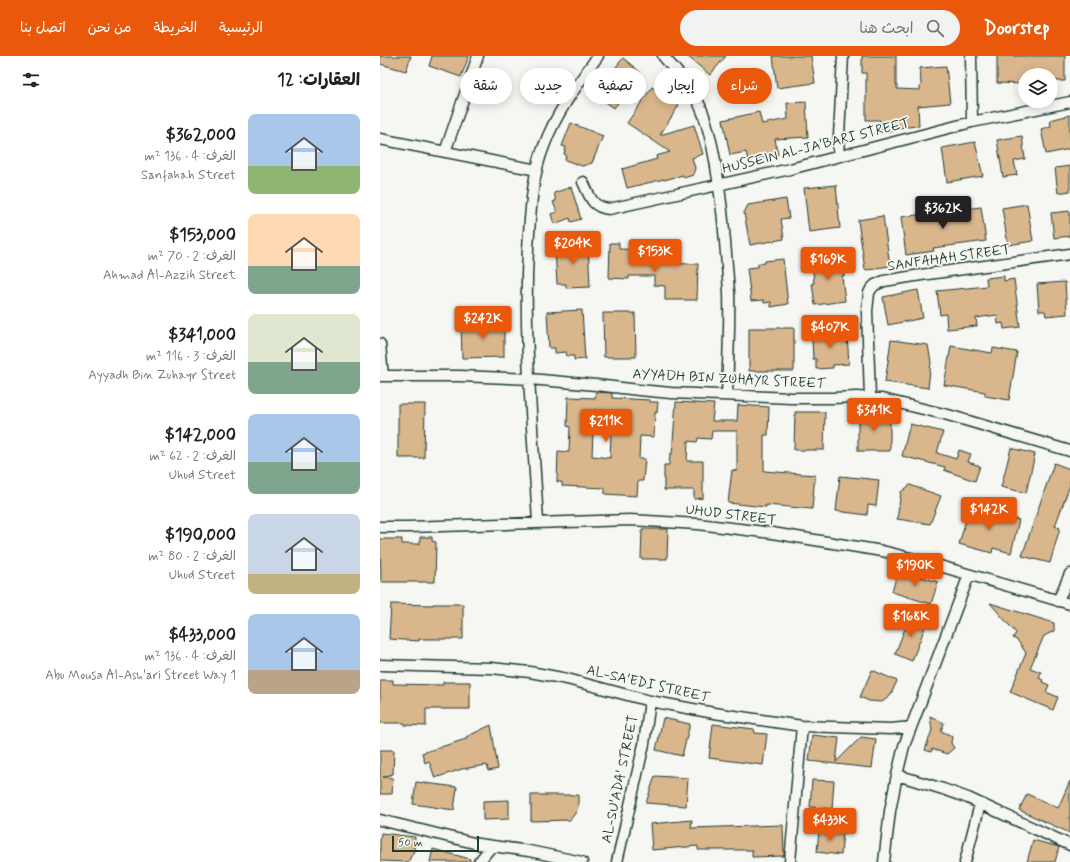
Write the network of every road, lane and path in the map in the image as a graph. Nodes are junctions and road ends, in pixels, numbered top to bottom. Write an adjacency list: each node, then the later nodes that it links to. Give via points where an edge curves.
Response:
1 (478, 56): 9 (street)
2 (598, 56): 11 (street, via 562,107 543,148)
3 (663, 56): 13 (street, via 691,90 702,112 715,159)
4 (843, 56): 10 (street)
5 (971, 56): 7 (street)
6 (1070, 102): 7 (street, HUSSEIN AL-JA'BARI STREET)
7 (972, 122): 10 (street, HUSSEIN AL-JA'BARI STREET)
8 (380, 139): 9 (street)
9 (445, 152): 11 (street)
10 (838, 156): 13 (street, HUSSEIN AL-JA'BARI STREET)
11 (537, 170): 17 (street, via 531,206 528,256)
12 (583, 182): 13 (street, HUSSEIN AL-JA'BARI STREET, via 595,204 609,209)
13 (719, 185): 18 (street, via 729,293)
14 (1070, 254): 19 (street, SANFAHAH STREET, via 921,275 875,285 869,293 867,311)
15 (380, 344): 16 (street)
16 (381, 376): 17 (street, AYYADH BIN ZUHAYR STREET)
17 (530, 379): 18 (street, AYYADH BIN ZUHAYR STREET, via 658,392); 21 (street)
18 (727, 395): 19 (street, AYYADH BIN ZUHAYR STREET)
19 (870, 398): 20 (street, AYYADH BIN ZUHAYR STREET, via 948,415)
20 (1070, 451)
21 (538, 523): 22 (street, UHUD STREET); 24 (street, UHUD STREET, via 630,520 698,524 882,551)
22 (380, 527)
23 (1070, 574): 25 (street)
24 (969, 575): 25 (street, UHUD STREET); 30 (street)
25 (1058, 601): 26 (street, UHUD STREET)
26 (1070, 604)
27 (380, 665): 28 (street, AL-SA'EDI STREET, via 491,668 530,672)
28 (650, 701): 29 (street, AL-SA'EDI STREET); 39 (street, AL-SU'ADA' STREET, via 644,744)
29 (802, 726): 30 (street, AL-SA'EDI STREET); 40 (street)
30 (911, 728): 31 (street)
31 (897, 775): 32 (street); 41 (street)
32 (980, 804): 34 (street); 42 (street)
33 (380, 820): 35 (street)
34 (1070, 845)
35 (491, 847): 36 (street, via 529,851); 37 (street)
36 (560, 860): 38 (street)
37 (479, 862)
38 (582, 862)
39 (617, 862)
40 (790, 862)
41 (884, 862)
42 (965, 862)

